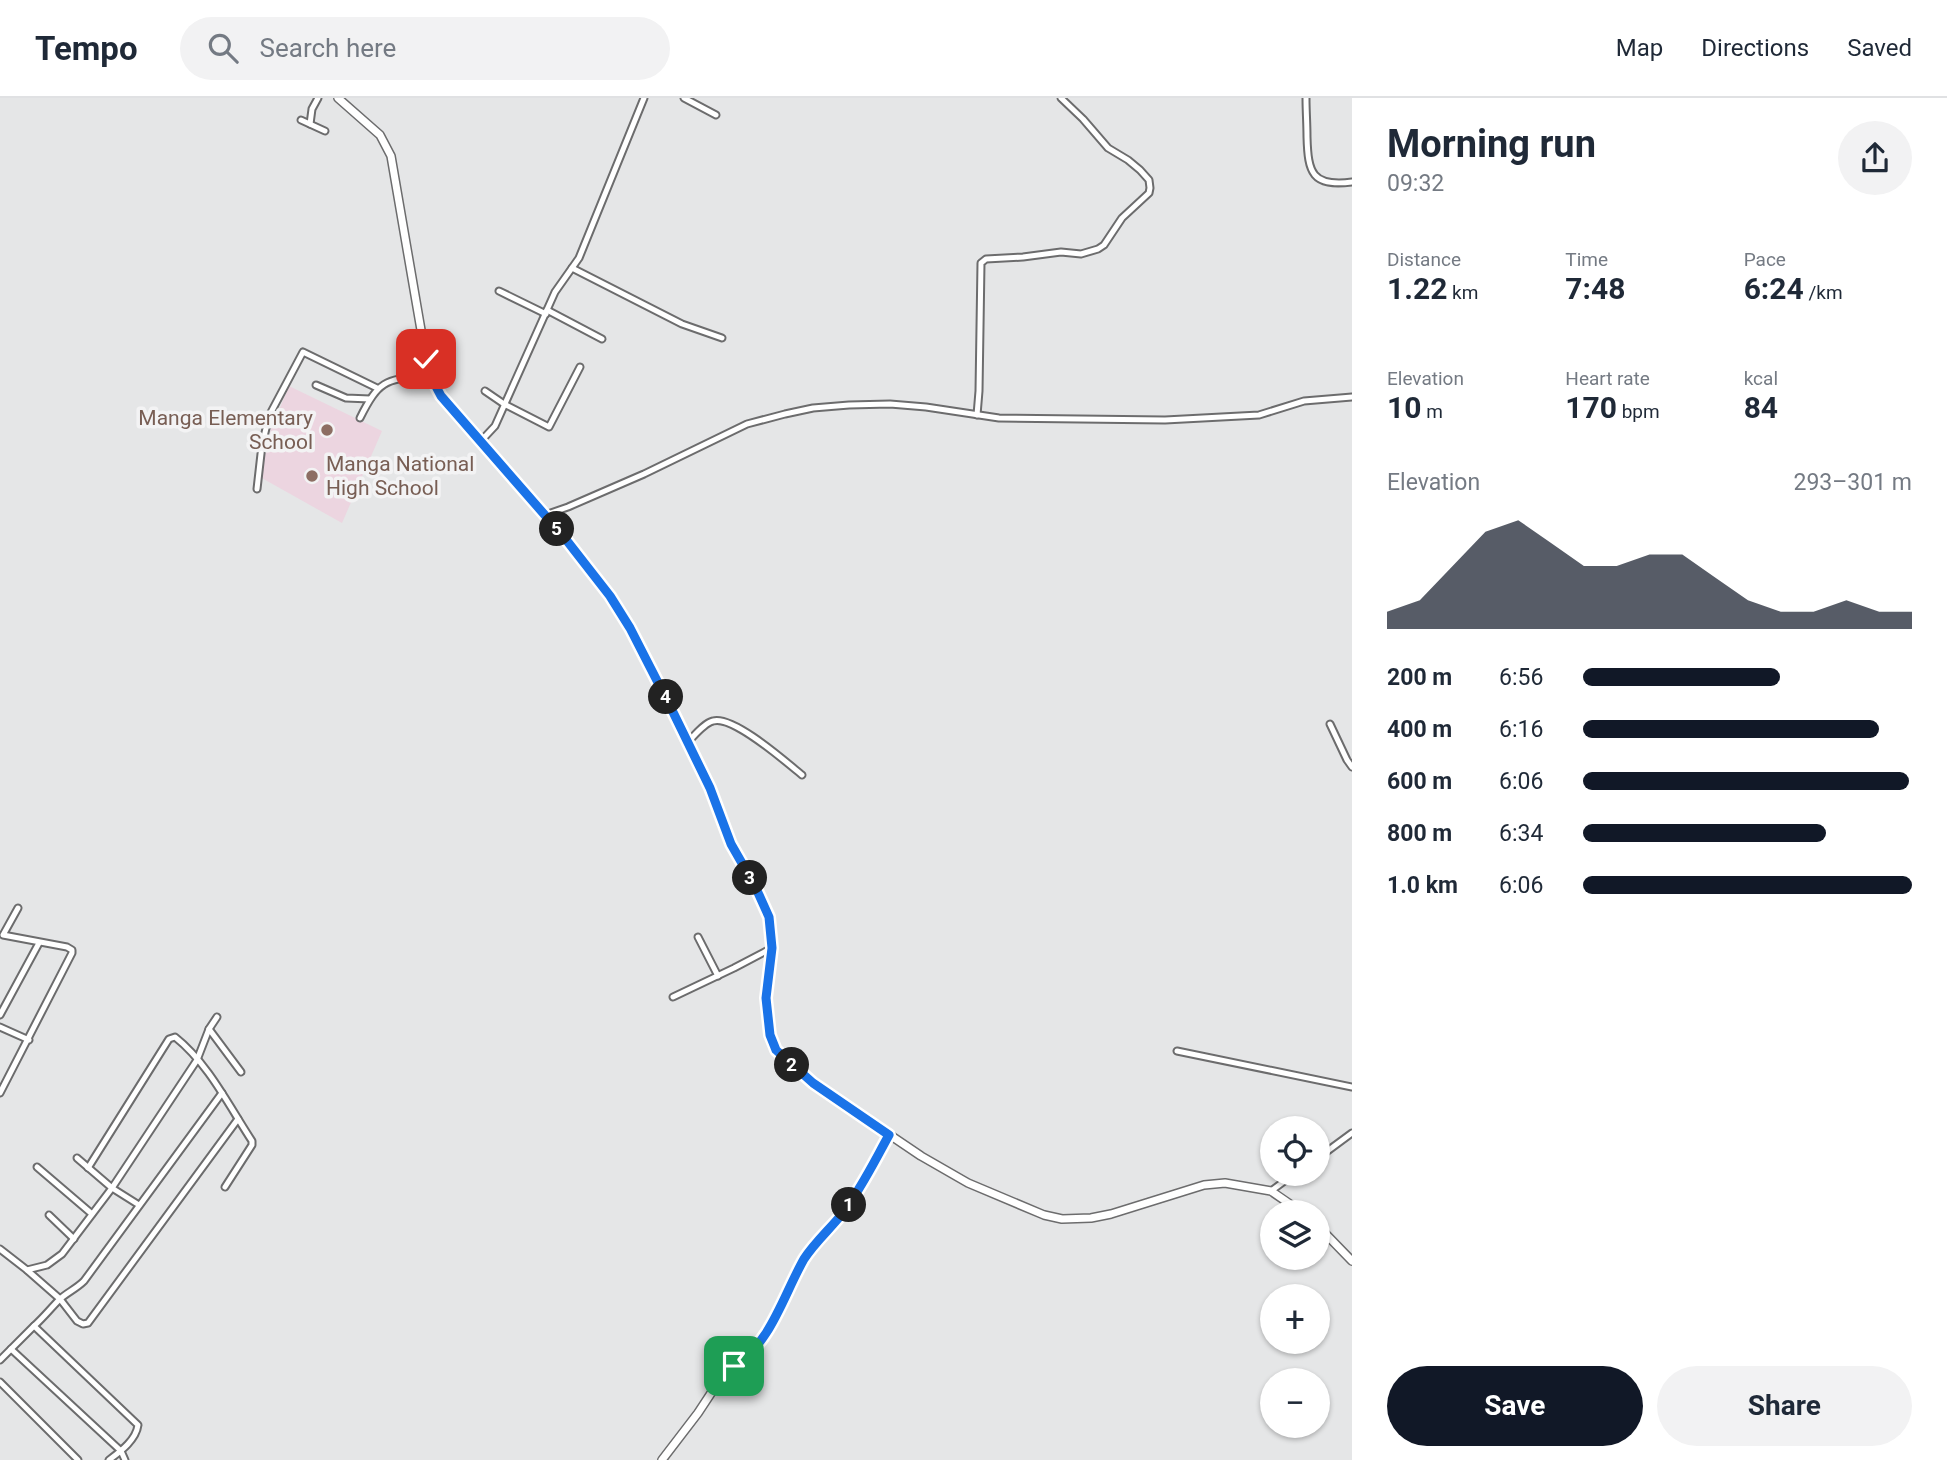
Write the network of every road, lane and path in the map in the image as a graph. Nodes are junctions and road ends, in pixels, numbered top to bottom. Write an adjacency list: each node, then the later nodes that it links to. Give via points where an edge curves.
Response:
1 (318, 98): 9 (street)
2 (338, 98): 18 (street, via 380,135 391,156)
3 (644, 98): 12 (street)
4 (684, 98): 7 (street)
5 (1060, 98): 25 (street, via 1108,148 1140,170 1149,180 1149,193 1098,250 981,263)
6 (1306, 98): 11 (street, via 1308,159 1313,173 1331,183)
7 (716, 115)
8 (301, 120): 9 (street)
9 (310, 124): 10 (street)
10 (326, 131)
11 (1352, 182)
12 (572, 268): 14 (street); 15 (street, via 682,324)
13 (499, 291): 14 (street)
14 (547, 312): 16 (street); 24 (street)
15 (722, 338)
16 (602, 339)
17 (580, 367): 24 (street, via 549,427)
18 (430, 375): 20 (street, via 393,380); 27 (street, via 441,396)
19 (316, 385): 23 (street, via 346,398)
20 (377, 388): 23 (street); 28 (street, via 303,352 269,416)
21 (485, 391): 24 (street)
22 (1352, 397): 25 (street, via 1304,401 1259,415 1165,420)
23 (370, 399): 26 (street)
24 (504, 404): 27 (street, via 495,426)
25 (977, 415): 29 (street, via 890,404 813,408 763,419)
26 (360, 418)
27 (480, 442): 29 (street)
28 (257, 489)
29 (545, 515): 31 (street, via 610,596)
30 (1330, 724): 32 (street)
31 (688, 742): 33 (street, via 718,720 749,733); 39 (street, via 731,844 769,917)
32 (1352, 767)
33 (802, 775)
34 (18, 908): 35 (street)
35 (4, 935): 37 (street); 38 (street)
36 (698, 937): 40 (street)
37 (0, 942)
38 (39, 943): 42 (street); 46 (street, via 67,947 72,953)
39 (772, 948): 40 (street); 55 (street, via 766,998 776,1050 813,1083)
40 (718, 976): 41 (street)
41 (673, 997)
42 (0, 1015)
43 (217, 1017): 45 (street)
44 (0, 1027): 46 (street)
45 (209, 1029): 48 (street); 49 (street)
46 (29, 1040): 51 (street)
47 (1177, 1051): 50 (street)
48 (197, 1060): 52 (street); 59 (street, via 177,1038 169,1039); 62 (street)
49 (242, 1072)
50 (1352, 1087)
51 (0, 1093)
52 (222, 1093): 53 (street); 65 (street)
53 (238, 1119): 61 (street, via 253,1143); 73 (street, via 88,1323 78,1321)
54 (1352, 1133): 56 (street)
55 (889, 1135): 63 (street, via 968,1183 1044,1216 1062,1219 1111,1214 1204,1185 1225,1183); 82 (street, via 856,1194 804,1260 763,1339 725,1372)
56 (1330, 1149)
57 (77, 1158): 59 (street)
58 (37, 1167): 66 (street)
59 (88, 1168): 62 (street)
60 (1278, 1186): 63 (street)
61 (225, 1187)
62 (112, 1188): 65 (street); 66 (street)
63 (1271, 1191): 64 (street)
64 (1284, 1200)
65 (139, 1205): 73 (street, via 84,1281)
66 (92, 1214): 69 (street)
67 (49, 1215): 69 (street)
68 (1330, 1238): 71 (street)
69 (74, 1239): 72 (street, via 55,1261)
70 (0, 1249): 72 (street)
71 (1352, 1261)
72 (27, 1270): 73 (street)
73 (60, 1299): 74 (street)
74 (34, 1326): 75 (street); 78 (street, via 138,1425)
75 (11, 1349): 76 (street); 78 (street)
76 (0, 1360)
77 (0, 1382): 79 (street)
78 (121, 1451): 80 (street); 81 (street)
79 (78, 1460)
80 (109, 1460)
81 (125, 1460)
82 (662, 1460)

